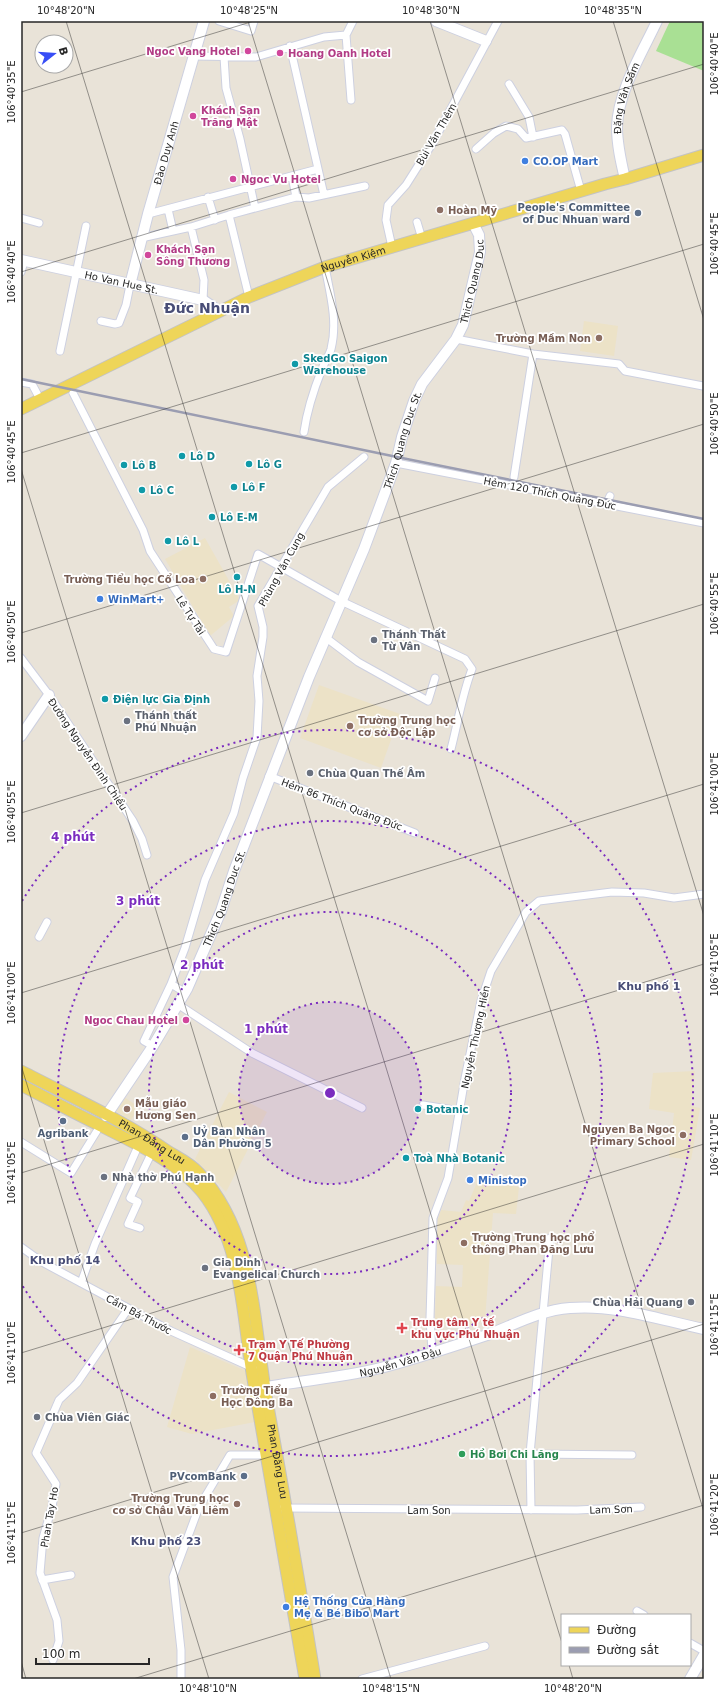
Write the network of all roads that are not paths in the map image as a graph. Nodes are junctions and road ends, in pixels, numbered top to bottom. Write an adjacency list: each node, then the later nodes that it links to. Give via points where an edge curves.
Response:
1 (204, 21): 11 (street, Đào Duy Anh)
2 (219, 21): 3 (street, via 251,31)
3 (254, 21)
4 (353, 21): 8 (street)
5 (436, 21): 9 (street)
6 (498, 21): 9 (street, Bùi Văn Thêm)
7 (657, 21): 20 (street, Đặng Văn Sâm, via 622,96 617,127 619,157)
8 (346, 35): 10 (street, via 324,37); 14 (street)
9 (486, 41): 41 (street, Bùi Văn Thêm, via 432,144 406,185 388,205 386,220)
10 (290, 46): 12 (street, via 256,57); 18 (street)
11 (194, 56): 12 (street); 29 (street, Đào Duy Anh)
12 (224, 57): 22 (street, via 226,88)
13 (509, 84): 15 (street, via 529,117)
14 (351, 100)
15 (533, 136): 16 (street, via 526,138 518,129 506,126); 23 (street, via 562,130)
16 (476, 149)
17 (704, 154): 20 (main road, Nguyễn Kiệm)
18 (318, 169): 19 (street); 24 (street)
19 (292, 176): 22 (street); 26 (street)
20 (625, 179): 23 (main road, Nguyễn Kiệm)
21 (365, 186): 24 (street)
22 (250, 187): 25 (street); 27 (street)
23 (581, 191): 35 (main road, Nguyễn Kiệm)
24 (324, 195): 26 (street)
25 (208, 197): 28 (street); 32 (street)
26 (296, 197): 27 (street)
27 (255, 208): 30 (street)
28 (168, 209): 29 (street); 38 (street)
29 (148, 214): 39 (street, Đào Duy Anh)
30 (229, 215): 32 (street); 47 (street)
31 (21, 218): 34 (street)
32 (215, 220): 37 (street)
33 (417, 222): 40 (street)
34 (39, 223)
35 (473, 223): 40 (main road, Nguyễn Kiệm); 51 (street, Thich Quang Duc, via 479,235 480,252 463,325)
36 (86, 226): 45 (street)
37 (192, 227): 38 (street); 48 (street, via 204,280)
38 (173, 231): 39 (street)
39 (141, 238): 46 (street, Đào Duy Anh)
40 (422, 239): 41 (main road, Nguyễn Kiệm)
41 (392, 247): 43 (main road, Nguyễn Kiệm)
42 (22, 261): 44 (street); 45 (street, Ho Van Hue St.)
43 (325, 267): 47 (main road, Nguyễn Kiệm); 59 (street, via 333,319 331,350 322,369)
44 (21, 272)
45 (77, 272): 46 (street, Ho Van Hue St.); 52 (street)
46 (130, 285): 48 (street, Ho Van Hue St.); 50 (street, via 119,323)
47 (249, 297): 49 (main road, Nguyễn Kiệm)
48 (203, 300): 49 (street, Ho Van Hue St.)
49 (219, 312): 57 (main road, Nguyễn Kiệm)
50 (101, 321)
51 (456, 339): 53 (street); 61 (street, Thich Quang Duc St., via 422,384 402,437)
52 (60, 351)
53 (533, 354): 55 (street, via 618,364 625,371); 62 (street)
54 (21, 382): 57 (street, via 32,384)
55 (703, 386)
56 (73, 393): 66 (street, Lê Tự Tài, via 143,530 150,551 214,648 226,652 258,554)
57 (40, 400): 58 (main road, Nguyễn Kiệm)
58 (21, 409)
59 (304, 432)
60 (364, 457): 66 (street, Phùng Văn Cung, via 328,487)
61 (396, 463): 64 (street, Hẻm 120 Thích Quảng Đức); 67 (street, Thich Quang Duc St., via 364,549)
62 (514, 477)
63 (610, 496): 64 (street)
64 (606, 505): 65 (street, Hẻm 120 Thích Quảng Đức)
65 (704, 523)
66 (281, 567): 67 (street, Lê Tự Tài); 80 (street, Phùng Văn Cung, via 258,606 264,637 257,676 257,737 234,813 205,880 185,948)
67 (341, 601): 68 (street); 73 (street, Lê Tự Tài, via 465,659 469,664 472,669 463,692)
68 (325, 637): 70 (street, via 358,662 428,701); 74 (street)
69 (21, 658): 71 (street, Đường Nguyễn Đình Chiểu)
70 (436, 678)
71 (50, 696): 72 (street); 76 (street, Đường Nguyễn Đình Chiểu, via 133,821)
72 (21, 736)
73 (451, 750)
74 (269, 776): 75 (street, Hẻm 86 Thích Quảng Đức); 81 (street, Thich Quang Duc St., via 221,911)
75 (415, 832)
76 (147, 855)
77 (704, 894): 90 (street, Nguyễn Thượng Hiền, via 674,898 644,893 612,892 539,901 526,912 490,971 481,1001)
78 (47, 922): 79 (street)
79 (39, 937)
80 (171, 984): 81 (street); 83 (street, Phùng Văn Cung)
81 (186, 993): 82 (street, Thich Quang Duc St.)
82 (179, 1005): 84 (street, Thich Quang Duc St.); 89 (street, via 252,1053)
83 (159, 1010): 84 (street); 85 (street, Phùng Văn Cung, via 144,1041)
84 (171, 1017): 85 (street, Thich Quang Duc St.)
85 (153, 1046): 91 (street, Thich Quang Duc St.)
86 (21, 1071): 91 (main road, Phan Đăng Lưu)
87 (21, 1085): 92 (main road, Phan Đăng Lưu)
88 (423, 1105): 90 (street)
89 (362, 1108)
90 (460, 1111): 103 (street, Nguyễn Thượng Hiền, via 448,1178 433,1218 430,1318)
91 (106, 1116): 92 (main road); 104 (main road, Phan Đăng Lưu, via 144,1134 197,1171 222,1203 239,1242 251,1286)
92 (100, 1126): 93 (street, via 71,1172); 94 (main road, Phan Đăng Lưu)
93 (21, 1142)
94 (139, 1144): 95 (main road, Phan Đăng Lưu); 99 (street)
95 (152, 1152): 96 (street, via 130,1198 138,1202 128,1224); 104 (main road, Phan Đăng Lưu, via 187,1176 202,1191 222,1225 240,1286)
96 (140, 1228)
97 (550, 1238): 101 (street)
98 (21, 1247): 99 (street, Cầm Bá Thước)
99 (80, 1284): 100 (street, Cầm Bá Thước)
100 (128, 1309): 104 (street, Cầm Bá Thước, via 171,1331); 113 (street, Phan Tay Ho, via 77,1384 59,1400 36,1454 56,1484 44,1538 40,1573)
101 (542, 1313): 102 (street, Nguyễn Văn Đậu, via 570,1308 619,1310); 103 (street, Nguyễn Văn Đậu, via 487,1335); 106 (street)
102 (704, 1329)
103 (432, 1352): 105 (street, Nguyễn Văn Đậu, via 367,1371)
104 (257, 1367): 105 (main road, Phan Đăng Lưu)
105 (260, 1388): 107 (main road, Phan Đăng Lưu); 110 (main road, Phan Đăng Lưu)
106 (530, 1454): 108 (street); 111 (street)
107 (268, 1455): 110 (main road, Phan Đăng Lưu); 121 (street, via 230,1455 199,1508 173,1577 181,1650)
108 (632, 1455)
109 (641, 1507): 111 (street, Lam Son)
110 (282, 1509): 111 (street, Lam Son); 122 (main road, Phan Đăng Lưu); 123 (main road, Phan Đăng Lưu)
111 (531, 1510)
112 (70, 1575): 113 (street)
113 (42, 1580): 120 (street, Phan Tay Ho, via 57,1620 59,1641)
114 (637, 1611): 115 (street)
115 (642, 1614)
116 (691, 1644): 118 (street)
117 (485, 1646): 124 (street)
118 (704, 1651)
119 (704, 1654): 125 (street)
120 (53, 1660)
121 (181, 1679)
122 (305, 1679)
123 (315, 1679)
124 (362, 1679)
125 (690, 1679)

